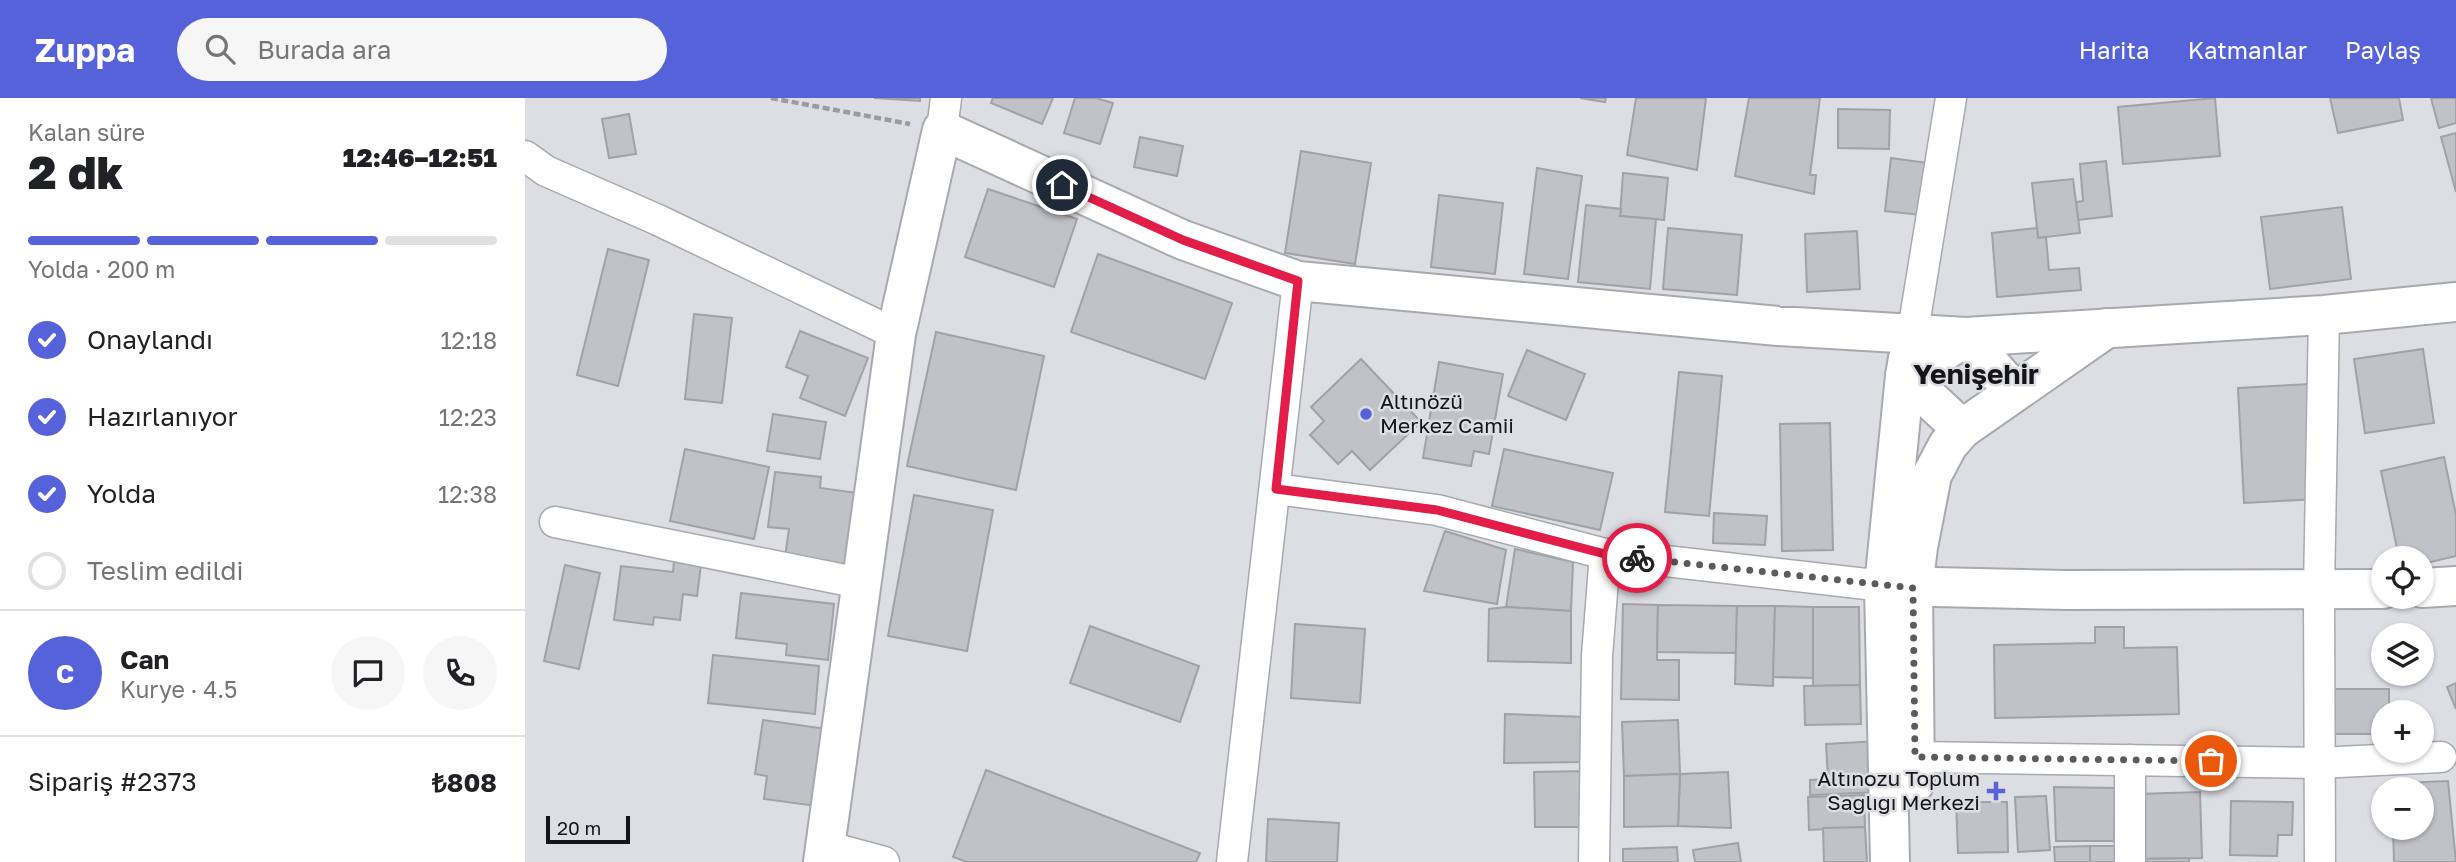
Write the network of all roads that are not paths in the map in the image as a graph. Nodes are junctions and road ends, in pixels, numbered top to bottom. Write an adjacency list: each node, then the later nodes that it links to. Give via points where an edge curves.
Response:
1 (1951, 98): 8 (street)
2 (944, 114): 4 (street, via 1183,240); 9 (street)
3 (525, 156): 9 (street, via 546,171)
4 (1298, 281): 8 (street, via 1778,326); 14 (street)
5 (2456, 302): 6 (street)
6 (2325, 314): 7 (street); 22 (street)
7 (2107, 328): 10 (street); 12 (street)
8 (1913, 331): 10 (street); 11 (street)
9 (896, 334): 17 (street)
10 (1966, 337): 11 (street); 12 (street)
11 (1905, 376): 13 (street); 19 (street)
12 (2014, 391): 13 (street)
13 (1962, 429): 19 (street, via 1932,475)
14 (1276, 489): 16 (street, via 1437,510); 29 (street)
15 (555, 522): 17 (street)
16 (1605, 554): 19 (street); 30 (street, via 1597,656)
17 (860, 583): 27 (street)
18 (2456, 586): 20 (street)
19 (1898, 587): 22 (street); 23 (street); 31 (street)
20 (2434, 587)
21 (2371, 589): 22 (street)
22 (2319, 590): 26 (street)
23 (1915, 757): 25 (street); 32 (street)
24 (2441, 757): 26 (street)
25 (2130, 760): 26 (street); 33 (street)
26 (2318, 763): 34 (street)
27 (824, 854): 28 (street)
28 (884, 862)
29 (1232, 862)
30 (1594, 862)
31 (1889, 862)
32 (1916, 862)
33 (2130, 862)
34 (2320, 862)

